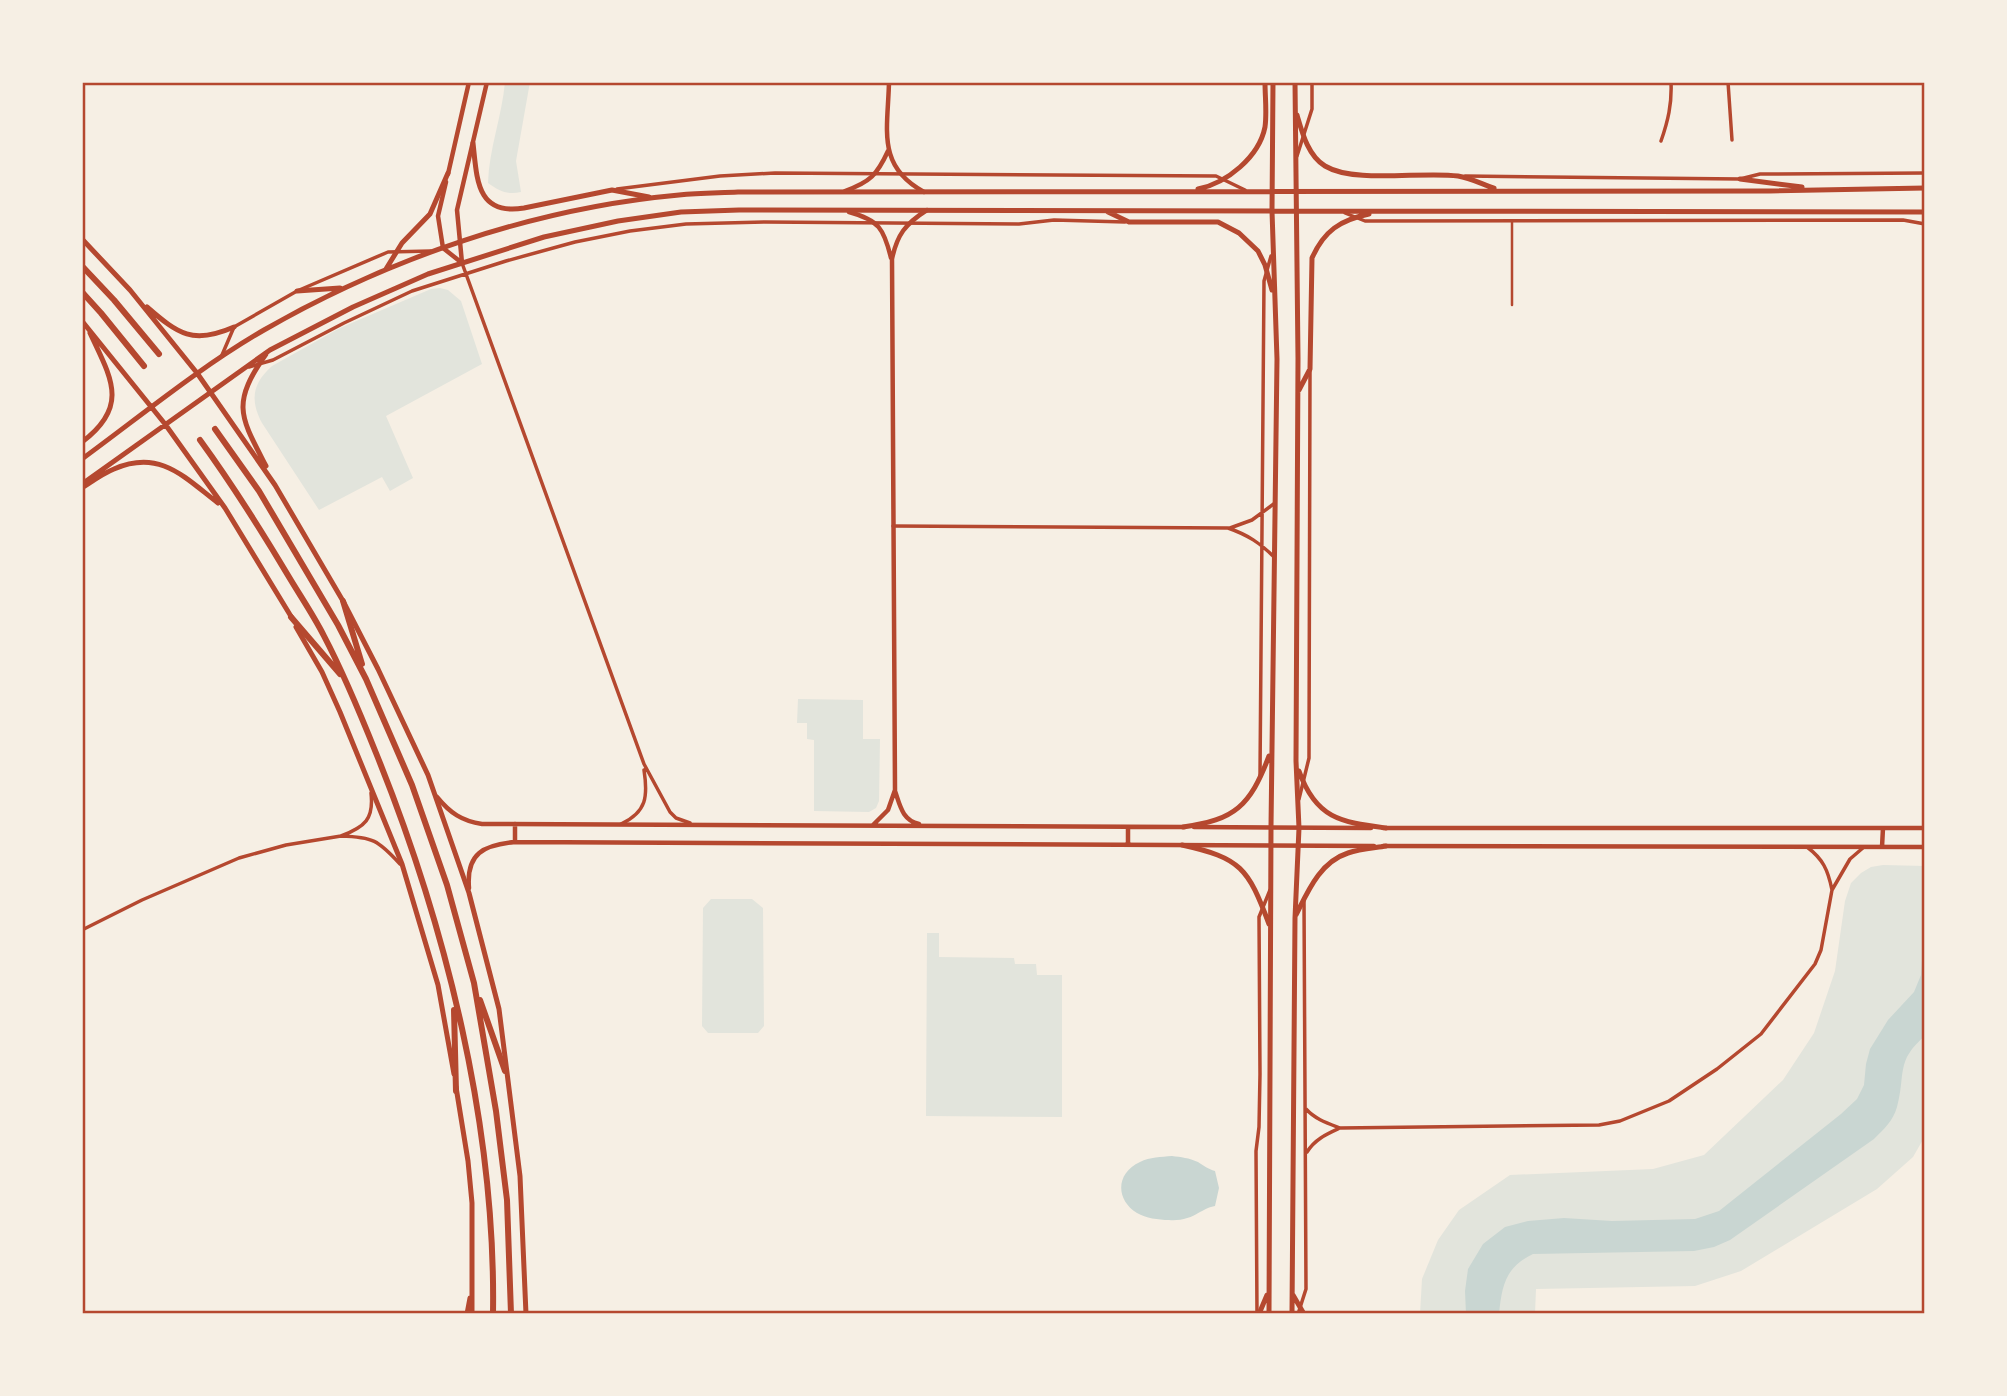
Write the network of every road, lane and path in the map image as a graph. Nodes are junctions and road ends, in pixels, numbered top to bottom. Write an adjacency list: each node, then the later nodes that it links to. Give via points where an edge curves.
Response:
1 (469, 82): 17 (street)
2 (487, 82): 14 (street)
3 (889, 82): 15 (street)
4 (1265, 82): 22 (main road, via 1261,142 1244,163)
5 (1273, 82): 29 (main road)
6 (1295, 82): 10 (main road)
7 (1312, 82): 11 (street, via 1312,109)
8 (1671, 82): 13 (street, via 1672,102)
9 (1728, 82): 12 (street)
10 (1295, 108): 11 (main road); 16 (main road)
11 (1304, 136): 16 (street); 21 (main road, via 1317,160 1345,174)
12 (1732, 140)
13 (1661, 141)
14 (473, 143): 26 (main road, via 482,194 503,208 514,210); 50 (street, via 457,209)
15 (888, 150): 19 (street); 20 (street)
16 (1295, 161): 30 (main road)
17 (448, 173): 51 (street, via 438,216); 54 (main road, via 430,214)
18 (1925, 173): 23 (street, via 1760,174)
19 (876, 174): 20 (street); 26 (street, via 720,176); 32 (street)
20 (899, 174): 22 (street); 33 (street)
21 (1459, 176): 23 (street); 31 (main road)
22 (1222, 179): 27 (main road); 28 (street)
23 (1740, 179): 25 (main road)
24 (1925, 188): 25 (main road)
25 (1815, 189): 31 (main road)
26 (612, 190): 34 (main road)
27 (1182, 191): 28 (main road); 33 (main road)
28 (1247, 191): 29 (main road)
29 (1272, 191): 30 (main road); 38 (main road)
30 (1295, 191): 31 (main road); 39 (main road)
31 (1500, 191)
32 (843, 192): 33 (main road); 34 (main road)
33 (925, 192)
34 (655, 198): 50 (main road, via 538,219)
35 (843, 210): 36 (main road); 45 (street); 56 (main road, via 739,209 618,220 544,237)
36 (928, 210): 37 (main road); 47 (street)
37 (1105, 210): 38 (main road); 46 (main road)
38 (1272, 211): 39 (main road); 53 (main road)
39 (1296, 211): 40 (main road); 78 (main road)
40 (1339, 211): 41 (main road); 43 (street)
41 (1382, 211): 42 (main road); 43 (main road)
42 (1925, 212)
43 (1354, 217): 44 (street, via 1364,221); 74 (main road, via 1330,231 1312,258)
44 (1511, 221): 48 (street, via 1903,220); 66 (street)
45 (876, 222): 47 (street); 55 (street); 60 (street, via 685,224 575,242)
46 (1129, 222): 47 (street); 59 (main road, via 1218,222 1250,241)
47 (910, 223): 55 (street, via 896,241)
48 (1925, 224)
49 (82, 239): 64 (main road)
50 (461, 242): 51 (main road); 56 (street)
51 (443, 248): 52 (main road); 56 (street)
52 (433, 251): 54 (street); 58 (main road)
53 (1273, 251): 59 (street); 65 (main road)
54 (397, 252): 58 (main road); 62 (street)
55 (892, 259): 90 (street)
56 (462, 264): 60 (street); 69 (main road, via 353,307)
57 (82, 265): 70 (highway)
58 (386, 269): 61 (main road)
59 (1267, 272): 65 (main road); 89 (street)
60 (465, 274): 72 (street, via 412,291); 100 (street)
61 (343, 287): 62 (main road); 71 (main road)
62 (297, 291): 68 (street)
63 (82, 292): 73 (highway)
64 (136, 297): 68 (main road, via 171,328 186,334 210,335); 76 (main road)
65 (1275, 297): 87 (main road)
66 (1511, 305)
67 (84, 322): 79 (main road); 83 (main road, via 112,387 108,415)
68 (234, 327): 71 (street)
69 (270, 350): 72 (main road); 75 (main road)
70 (159, 354)
71 (220, 357): 76 (main road)
72 (260, 364): 75 (street); 85 (main road, via 243,398 243,413)
73 (144, 366)
74 (1310, 369): 78 (main road); 102 (street, via 1309,758)
75 (240, 370): 77 (main road)
76 (197, 373): 77 (main road); 79 (main road)
77 (211, 391): 80 (main road); 85 (main road)
78 (1297, 393): 99 (main road)
79 (152, 407): 80 (main road); 84 (main road)
80 (165, 424): 86 (main road); 88 (main road)
81 (215, 429): 96 (highway, via 272,513)
82 (200, 440): 97 (highway, via 323,633)
83 (82, 442)
84 (82, 459)
85 (275, 485): 94 (main road)
86 (82, 486): 88 (main road, via 114,468 156,463 173,469)
87 (1275, 502): 89 (street); 93 (main road)
88 (225, 508): 95 (main road)
89 (1262, 513): 91 (street); 92 (street)
90 (893, 526): 91 (street); 104 (street)
91 (1228, 528): 92 (street)
92 (1262, 545): 93 (street); 101 (street)
93 (1274, 557): 98 (main road)
94 (343, 601): 96 (highway); 105 (main road)
95 (291, 617): 97 (highway); 103 (main road, via 322,672)
96 (366, 679): 139 (highway, via 412,785 447,885)
97 (346, 681): 140 (highway, via 393,795)
98 (1272, 750): 101 (main road); 114 (main road)
99 (1296, 761): 102 (main road); 106 (main road)
100 (644, 764): 108 (street, via 646,797 638,813); 109 (street, via 670,812)
101 (1260, 777): 113 (main road, via 1233,813 1218,821)
102 (1303, 782): 106 (street); 116 (main road, via 1321,809 1334,818)
103 (370, 787): 119 (street, via 372,811 365,823); 130 (main road)
104 (895, 790): 110 (street, via 888,810); 111 (street, via 905,816)
105 (434, 793): 107 (street, via 451,813 469,822); 133 (main road)
106 (1299, 801): 115 (main road)
107 (515, 824): 108 (street); 120 (street)
108 (620, 824): 109 (street)
109 (694, 825): 110 (street)
110 (872, 825): 111 (street)
111 (926, 826): 112 (street)
112 (1128, 827): 113 (street); 121 (street)
113 (1182, 827): 114 (street)
114 (1271, 827): 115 (street); 123 (main road)
115 (1299, 828): 116 (street); 124 (main road)
116 (1386, 828): 117 (street)
117 (1883, 828): 118 (street); 128 (street)
118 (1925, 828)
119 (341, 836): 130 (street, via 383,845); 138 (street, via 239,858)
120 (515, 842): 121 (street); 133 (street, via 497,844 473,859)
121 (1128, 845): 122 (street)
122 (1182, 845): 123 (street); 135 (main road, via 1210,851 1237,866 1257,891)
123 (1271, 845): 124 (street); 131 (main road)
124 (1298, 846): 125 (street); 136 (main road)
125 (1386, 846): 126 (street); 134 (main road, via 1347,853 1331,862)
126 (1807, 847): 127 (street); 132 (street, via 1825,863)
127 (1864, 847): 128 (street); 132 (street, via 1850,859)
128 (1882, 847): 129 (street)
129 (1925, 848)
130 (402, 867): 142 (main road, via 438,985)
131 (1270, 888): 135 (street); 137 (main road)
132 (1832, 890): 144 (street, via 1821,950 1784,1006 1761,1034 1669,1101 1599,1125)
133 (470, 893): 141 (main road, via 499,1009)
134 (1304, 899): 136 (main road); 143 (street)
135 (1263, 908): 137 (main road); 153 (street, via 1259,917 1256,1151)
136 (1295, 918): 147 (main road)
137 (1270, 928): 146 (main road)
138 (82, 930)
139 (474, 983): 141 (highway); 152 (highway, via 508,1200)
140 (453, 990): 142 (highway); 151 (highway, via 478,1111 490,1201)
141 (506, 1071): 148 (main road, via 520,1176)
142 (457, 1091): 150 (main road, via 472,1203)
143 (1305, 1108): 144 (street); 145 (street)
144 (1340, 1128): 145 (street, via 1312,1143)
145 (1306, 1154): 149 (street, via 1306,1289)
146 (1269, 1292): 153 (main road); 154 (main road)
147 (1293, 1294): 149 (main road); 155 (main road)
148 (526, 1312)
149 (1301, 1312)
150 (469, 1314)
151 (493, 1314)
152 (511, 1314)
153 (1258, 1314)
154 (1269, 1314)
155 (1292, 1314)

